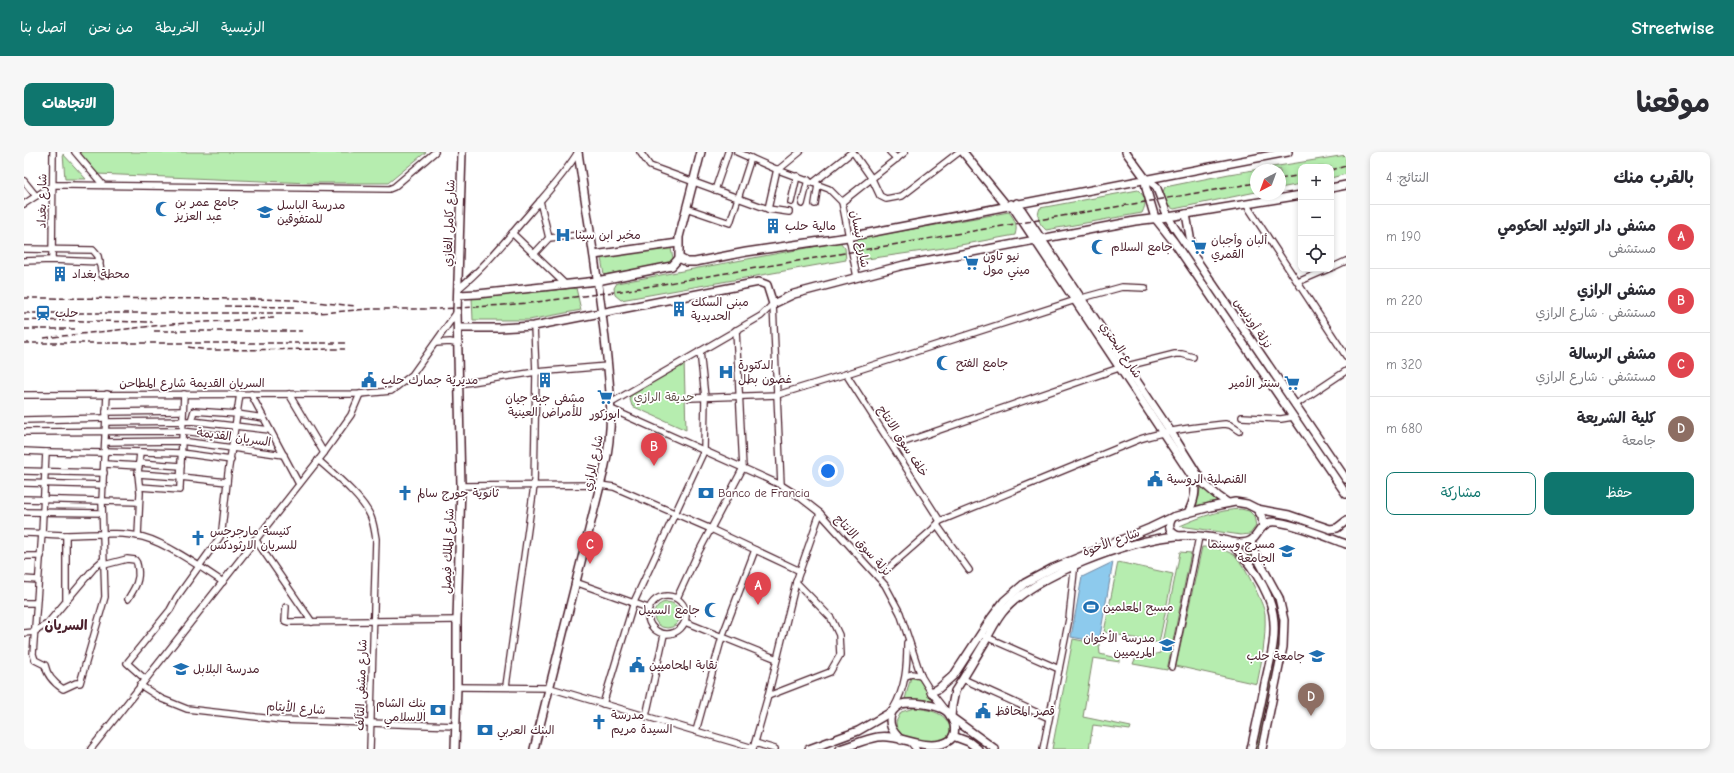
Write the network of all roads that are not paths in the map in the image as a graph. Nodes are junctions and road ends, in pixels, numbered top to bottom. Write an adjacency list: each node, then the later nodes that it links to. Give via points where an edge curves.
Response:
1 (53, 152): 27 (street, شارع بغداد)
2 (75, 152): 28 (street)
3 (435, 152): 28 (street, via 389,189)
4 (462, 152): 73 (main road, شارع كامل الغازي)
5 (578, 152): 35 (street); 50 (main road, شارع الرازي)
6 (701, 152): 25 (main road)
7 (728, 152): 31 (street)
8 (738, 152): 18 (street, شارع نيسان)
9 (800, 152): 20 (street)
10 (852, 152): 23 (street); 26 (street)
11 (890, 152): 19 (street)
12 (905, 152): 19 (street)
13 (958, 152): 23 (street, via 899,198 880,196)
14 (963, 152): 41 (main road, شارع البحتري)
15 (1126, 152): 22 (main road, نزلة أودنيس)
16 (1288, 152): 22 (main road)
17 (642, 153): 25 (street, via 650,166)
18 (750, 158): 20 (street, شارع نيسان); 34 (street)
19 (897, 159): 23 (street)
20 (777, 169): 21 (street, شارع نيسان); 44 (street)
21 (797, 176): 26 (street, شارع نيسان); 36 (street)
22 (1145, 178): 41 (main road); 47 (main road, نزلة أودنيس, via 1156,186); 48 (main road)
23 (872, 179): 37 (street)
24 (24, 181): 33 (street)
25 (693, 181): 31 (street); 43 (main road)
26 (813, 183): 37 (street, شارع نيسان, via 829,189); 39 (street); 40 (street)
27 (53, 185): 28 (street); 33 (street); 56 (street, شارع بغداد)
28 (103, 185)
29 (1346, 186): 30 (main road)
30 (1334, 188)
31 (715, 190): 34 (street)
32 (1298, 195): 42 (main road)
33 (36, 196): 38 (street)
34 (736, 199): 43 (street, via 730,223); 44 (street)
35 (540, 201): 49 (street); 52 (street)
36 (791, 202)
37 (842, 202): 51 (street, شارع نيسان)
38 (24, 204)
39 (802, 204)
40 (815, 204)
41 (1011, 204): 51 (main road); 53 (main road, شارع البحتري)
42 (1246, 204): 46 (main road); 70 (street)
43 (686, 208): 54 (main road)
44 (768, 209): 45 (street)
45 (789, 212)
46 (1186, 214): 47 (main road); 59 (main road)
47 (1168, 217): 48 (main road); 59 (main road, نزلة أودنيس)
48 (1155, 218): 53 (main road); 110 (main road)
49 (512, 233): 57 (street); 73 (street)
50 (591, 234): 52 (street); 58 (main road, شارع الرازي)
51 (848, 237): 60 (main road, via 695,262); 68 (street, شارع نيسان)
52 (549, 238): 57 (street)
53 (1040, 240): 68 (main road); 74 (main road); 75 (main road, شارع البحتري)
54 (678, 243): 58 (main road); 60 (main road)
55 (24, 250): 56 (street)
56 (52, 250): 61 (street, شارع بغداد); 64 (street, via 93,250)
57 (534, 254): 71 (street)
58 (594, 255): 69 (main road, شارع الرازي)
59 (1194, 256): 104 (main road, نزلة أودنيس)
60 (679, 258): 69 (main road, via 677,263 670,267)
61 (52, 260): 62 (street); 64 (street)
62 (24, 261)
63 (1346, 261): 65 (street)
64 (100, 262): 67 (street)
65 (1334, 267)
66 (1321, 272): 70 (street)
67 (102, 275)
68 (857, 277): 76 (main road, via 794,294)
69 (597, 281): 71 (main road); 78 (main road, شارع الرازي)
70 (1298, 282): 85 (street)
71 (566, 284): 73 (main road, via 478,294)
72 (1145, 288): 74 (street, via 1122,288)
73 (458, 292): 77 (main road, شارع الملك فيصل)
74 (1082, 298): 75 (street); 88 (main road)
75 (1074, 301): 88 (main road, شارع البحتري); 91 (street)
76 (773, 304): 78 (main road, via 767,285 759,282); 81 (street, via 761,316); 101 (street)
77 (458, 312): 80 (main road, شارع الملك فيصل); 82 (street)
78 (602, 313): 79 (main road); 87 (main road, شارع الرازي)
79 (534, 326): 80 (main road); 90 (street)
80 (459, 328): 83 (main road, شارع الملك فيصل)
81 (736, 330): 84 (street); 100 (street)
82 (436, 343): 83 (street); 99 (street, السريان القديمة شارع المطاحن, via 412,375 391,391)
83 (459, 344): 92 (main road, شارع الملك فيصل)
84 (700, 351): 102 (street); 105 (street)
85 (1346, 356)
86 (1193, 357): 88 (street, via 1175,354)
87 (608, 366): 90 (street); 105 (main road, شارع الرازي)
88 (1123, 367): 121 (main road); 125 (street)
89 (1346, 371): 104 (street)
90 (536, 372): 92 (street); 155 (street)
91 (846, 374): 101 (street); 125 (street, خلف سوق الانتاج)
92 (459, 384): 154 (main road, شارع الملك فيصل)
93 (24, 394): 94 (street, السريان القديمة شارع المطاحن)
94 (107, 394): 95 (street, السريان القديمة شارع المطاحن); 108 (street)
95 (184, 394): 96 (street, السريان القديمة شارع المطاحن); 106 (street, السريان القديمة)
96 (240, 394): 97 (street, السريان القديمة شارع المطاحن); 107 (street)
97 (251, 394): 98 (street, السريان القديمة شارع المطاحن); 111 (street, السريان القديمة)
98 (289, 394): 99 (street, السريان القديمة شارع المطاحن); 133 (street)
99 (360, 394): 133 (street, via 354,410)
100 (739, 395): 101 (street); 102 (street); 140 (street)
101 (777, 395): 153 (street)
102 (705, 397): 103 (street); 128 (street)
103 (690, 398)
104 (1295, 405): 146 (main road, نزلة أودنيس)
105 (611, 406): 128 (street, نزلة سوق الانتاج); 152 (main road, شارع الرازي, via 610,446)
106 (183, 411): 108 (street); 113 (street, السريان القديمة)
107 (237, 414): 111 (street, السريان القديمة); 114 (street, السريان القديمة, via 194,411); 115 (street)
108 (106, 417): 112 (street); 113 (street); 120 (street)
109 (1242, 417): 110 (street)
110 (1293, 417): 157 (main road)
111 (264, 418): 116 (street, السريان القديمة)
112 (24, 420)
113 (182, 421): 114 (street, السريان القديمة); 117 (street, السريان القديمة)
114 (191, 421): 115 (street, السريان القديمة)
115 (235, 426): 116 (street, السريان القديمة); 122 (street)
116 (270, 430): 134 (street, السريان القديمة)
117 (182, 431): 120 (street, السريان القديمة); 122 (street, السريان القديمة); 123 (street, السريان القديمة)
118 (1239, 431): 121 (street, via 1226,424)
119 (24, 432): 120 (street, السريان القديمة)
120 (106, 432): 124 (street)
121 (1168, 433): 162 (main road, via 1203,483); 168 (main road, via 1196,487); 172 (street, via 1140,439)
122 (234, 437): 126 (street)
123 (182, 441): 124 (street, السريان القديمة); 126 (street, السريان القديمة); 132 (street, السريان القديمة)
124 (105, 442): 130 (street)
125 (893, 446): 172 (street, خلف سوق الانتاج)
126 (232, 449): 134 (street, السريان القديمة); 135 (street)
127 (24, 451): 129 (street)
128 (704, 451): 140 (street, نزلة سوق الانتاج); 169 (street)
129 (46, 452): 130 (street, السريان القديمة); 142 (street)
130 (105, 452): 131 (street, السريان القديمة); 137 (street)
131 (140, 452): 132 (street, السريان القديمة); 138 (street)
132 (181, 453): 135 (street, السريان القديمة); 139 (street, السريان القديمة)
133 (324, 453): 136 (street)
134 (284, 455): 150 (street, السريان القديمة)
135 (231, 460): 147 (street)
136 (318, 460): 150 (street); 210 (street, شارع مشفى التآلف, via 349,488 372,519 376,538)
137 (105, 464): 138 (street); 143 (street)
138 (139, 464): 139 (street); 144 (street)
139 (181, 466): 145 (street, السريان القديمة)
140 (743, 468): 153 (street, نزلة سوق الانتاج); 174 (street)
141 (24, 470): 142 (street)
142 (44, 471): 143 (street); 149 (street)
143 (104, 473): 151 (street)
144 (138, 474): 145 (street); 156 (street)
145 (180, 477): 147 (street); 156 (street, السريان القديمة, via 180,489)
146 (1346, 479)
147 (227, 482): 191 (street, via 220,537)
148 (24, 483): 149 (street)
149 (44, 484): 151 (street); 159 (street)
150 (299, 484): 182 (street)
151 (104, 485): 160 (street)
152 (600, 485): 155 (street); 169 (street, via 614,487); 198 (main road, شارع الرازي)
153 (781, 485): 167 (street, نزلة سوق الانتاج)
154 (461, 486): 155 (street); 208 (main road, شارع الملك فيصل)
155 (534, 486): 226 (street)
156 (140, 487): 161 (street)
157 (1346, 494)
158 (24, 499): 159 (street)
159 (43, 500): 160 (street); 165 (street)
160 (102, 502): 161 (street); 166 (street)
161 (139, 502): 179 (street)
162 (1228, 503): 163 (main road, شارع الأخوة, via 1247,504); 168 (main road, شارع الأخوة)
163 (1258, 509): 171 (main road, شارع الأخوة, via 1290,515 1330,529 1337,528); 173 (main road)
164 (24, 512): 165 (street)
165 (43, 513): 166 (street); 176 (street)
166 (102, 513): 177 (street)
167 (820, 513): 193 (street); 194 (street, نزلة سوق الانتاج)
168 (1188, 513): 170 (main road, شارع الأخوة)
169 (676, 514): 174 (street); 203 (street)
170 (1173, 517): 180 (main road, via 1170,528 1173,534); 190 (main road, شارع الأخوة)
171 (1346, 521)
172 (939, 523): 192 (street, خلف سوق الانتاج); 194 (street)
173 (1263, 526): 184 (main road); 185 (main road, via 1273,522 1289,524)
174 (711, 529): 186 (street); 200 (street)
175 (24, 533): 176 (street)
176 (42, 533): 178 (street); 188 (street)
177 (103, 534): 178 (street); 179 (street); 189 (street)
178 (66, 535): 202 (street)
179 (138, 536): 191 (street, via 154,541)
180 (1179, 536): 181 (main road, شارع الأخوة); 190 (main road, شارع الأخوة, via 1139,542)
181 (1199, 537): 183 (main road, شارع الأخوة); 219 (street)
182 (255, 539): 197 (street); 209 (street)
183 (1227, 541): 184 (main road, شارع الأخوة); 256 (main road, via 1244,557 1264,588 1273,615 1273,647)
184 (1251, 541): 257 (main road, via 1253,550 1279,598 1284,620 1283,647)
185 (1346, 544)
186 (755, 550): 193 (street); 217 (street)
187 (24, 556): 188 (street)
188 (41, 556): 196 (street)
189 (104, 562): 201 (street, via 127,559 137,562 138,581); 202 (street, via 94,568); 213 (street, via 105,597 80,683 63,689 46,672 45,665 35,660)
190 (1075, 563): 216 (main road, شارع الأخوة, via 1029,589 1003,612); 220 (street)
191 (199, 566): 197 (street); 223 (street, via 170,610 127,663)
192 (969, 570)
193 (800, 571): 199 (street)
194 (878, 577): 215 (street, نزلة سوق الانتاج, via 897,606)
195 (24, 579): 196 (street)
196 (38, 580): 205 (street)
197 (223, 582): 223 (street)
198 (575, 582): 203 (street); 228 (main road, شارع الرازي)
199 (796, 582): 218 (street); 230 (street, via 831,618 838,635 840,655 830,672)
200 (677, 598): 207 (street, via 658,598); 211 (street, via 685,608)
201 (128, 599)
202 (66, 601): 213 (street, via 47,624)
203 (634, 602): 207 (street); 231 (street)
204 (24, 603): 205 (street)
205 (36, 603): 213 (street)
206 (286, 607): 209 (street, via 285,621)
207 (648, 608): 214 (street, via 647,615 651,627 656,632)
208 (457, 620): 210 (street, شارع مشفى التآلف); 227 (main road, شارع الملك فيصل)
209 (312, 622): 210 (street)
210 (374, 622): 237 (street, شارع مشفى التآلف)
211 (685, 622): 214 (street, via 676,632); 217 (street)
212 (24, 632): 213 (street)
213 (34, 632)
214 (664, 634): 234 (street)
215 (907, 636): 221 (street); 222 (street, نزلة سوق الانتاج)
216 (984, 636): 220 (street); 224 (main road, شارع الأخوة); 229 (main road, شارع الأخوة, via 954,675)
217 (722, 637): 218 (street); 239 (street)
218 (777, 659): 230 (street)
219 (1172, 667)
220 (1059, 669): 236 (street)
221 (906, 676): 222 (street); 233 (street, via 902,692)
222 (921, 676): 229 (street, نزلة سوق الانتاج)
223 (145, 679): 225 (street)
224 (963, 679): 235 (main road, شارع الأخوة, via 955,691); 236 (street)
225 (140, 685): 237 (street, شارع الأيتام, via 162,699 187,709 282,720); 245 (street)
226 (506, 686): 227 (street); 228 (street)
227 (457, 687): 238 (main road, شارع الملك فيصل)
228 (550, 688): 231 (street); 248 (main road, شارع الرازي)
229 (931, 692): 232 (street, نزلة سوق الانتاج)
230 (768, 696): 243 (street)
231 (603, 704): 234 (street)
232 (945, 710): 233 (main road, via 912,703 901,704); 235 (main road)
233 (892, 712): 241 (main road, via 889,718 891,728); 250 (main road, via 858,731)
234 (646, 716): 239 (street)
235 (951, 717): 240 (main road, via 954,726); 254 (main road)
236 (1049, 718): 255 (street)
237 (371, 723): 238 (street, شارع الأيتام); 246 (street, شارع مشفى التآلف)
238 (456, 726): 247 (main road, شارع الملك فيصل)
239 (696, 731): 243 (street)
240 (953, 736): 244 (main road, via 949,742); 253 (main road, via 969,742)
241 (901, 740): 242 (main road); 251 (main road, via 880,736)
242 (911, 743): 244 (main road); 252 (street)
243 (753, 747): 249 (street)
244 (938, 747)
245 (91, 749)
246 (370, 749)
247 (455, 749)
248 (534, 749)
249 (776, 749)
250 (809, 749)
251 (840, 749)
252 (916, 749)
253 (978, 749)
254 (995, 749)
255 (1043, 749)
256 (1251, 749)
257 (1262, 749)

